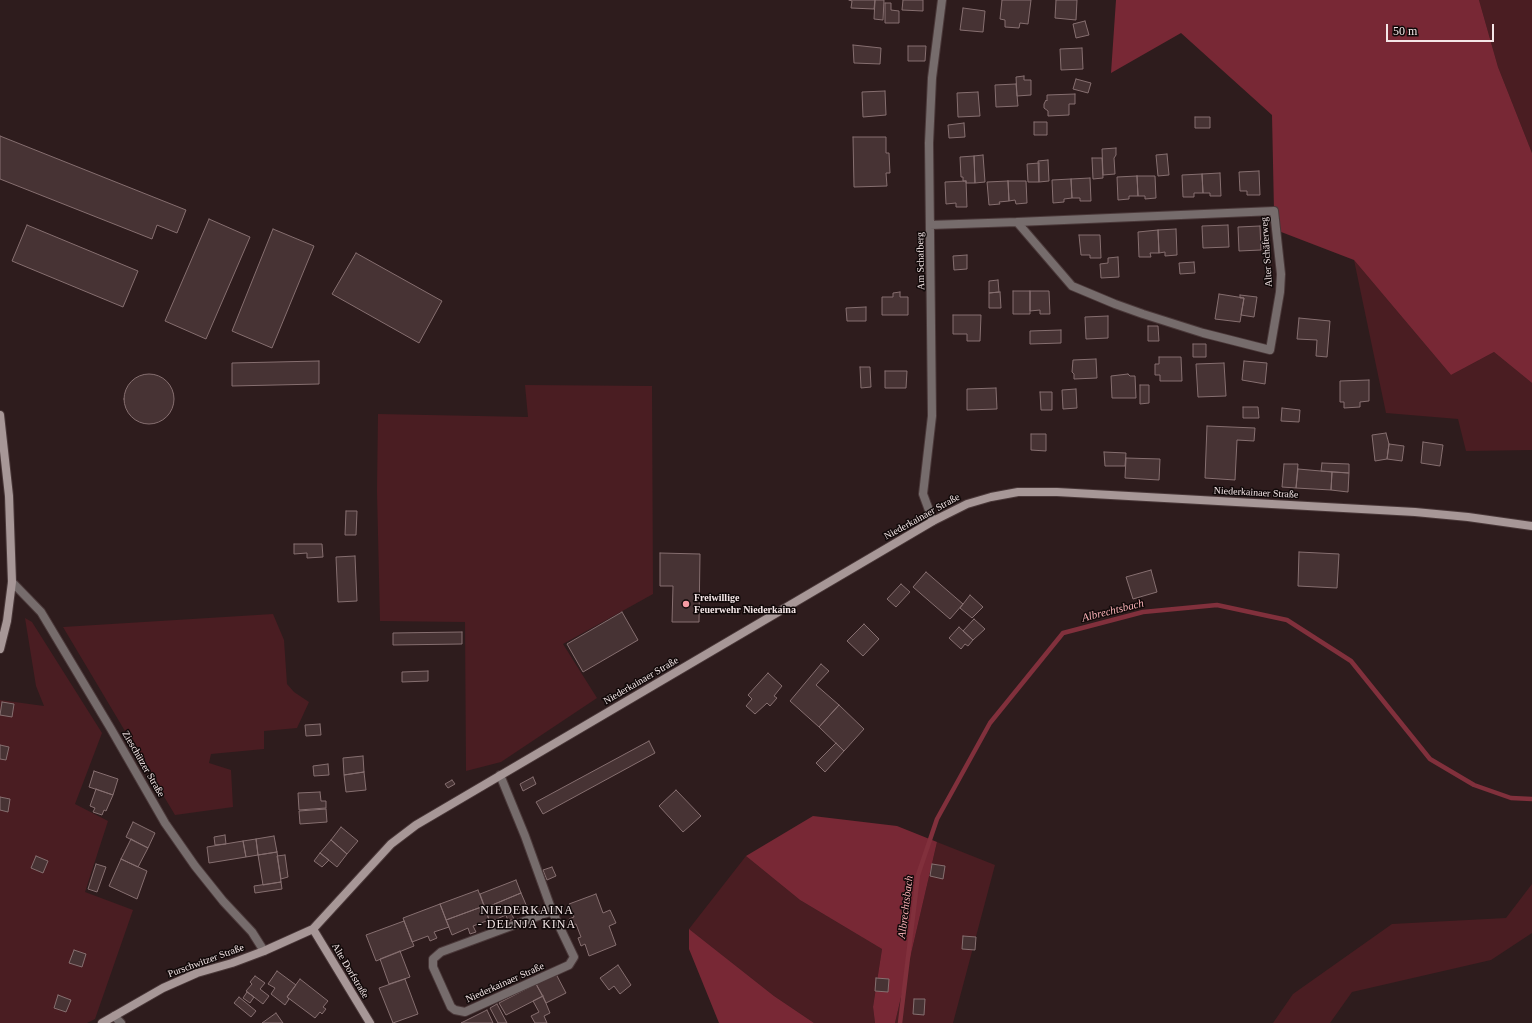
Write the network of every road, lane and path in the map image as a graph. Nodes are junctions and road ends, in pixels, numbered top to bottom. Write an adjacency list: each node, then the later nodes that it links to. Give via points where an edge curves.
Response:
1 (942, 0): 3 (street, Am Schafberg, via 932,78 929,143)
2 (1017, 222): 2 (street, Alter Schäferweg, via 1072,286 1158,318 1270,350 1281,274 1274,211); 3 (street, Alter Schäferweg)
3 (930, 225): 5 (street, Am Schafberg, via 932,416 923,494)
4 (0, 415): 7 (street, via 9,496)
5 (933, 521): 6 (street, Niederkainaer Straße, via 967,504 991,497 1018,492 1057,492 1415,512); 9 (street, Niederkainaer Straße)
6 (1532, 526)
7 (12, 582): 8 (street); 12 (street, Zieschützer Straße, via 40,612 165,823 195,866 252,932)
8 (0, 649)
9 (500, 775): 10 (street, Niederkainaer Straße); 11 (street, Niederkainaer Straße, via 416,825 391,844)
10 (552, 911): 10 (street, Niederkainaer Straße, via 574,957 569,965 465,1012 451,1008 433,967 433,959 441,952)
11 (313, 929): 12 (street, Niederkainaer Straße); 16 (street, Alte Dorfstraße)
12 (264, 951): 13 (street, Purschwitzer Straße, via 197,973 162,988)
13 (114, 1016): 14 (street, Purschwitzer Straße); 15 (street)
14 (102, 1023)
15 (121, 1023)
16 (370, 1023)

